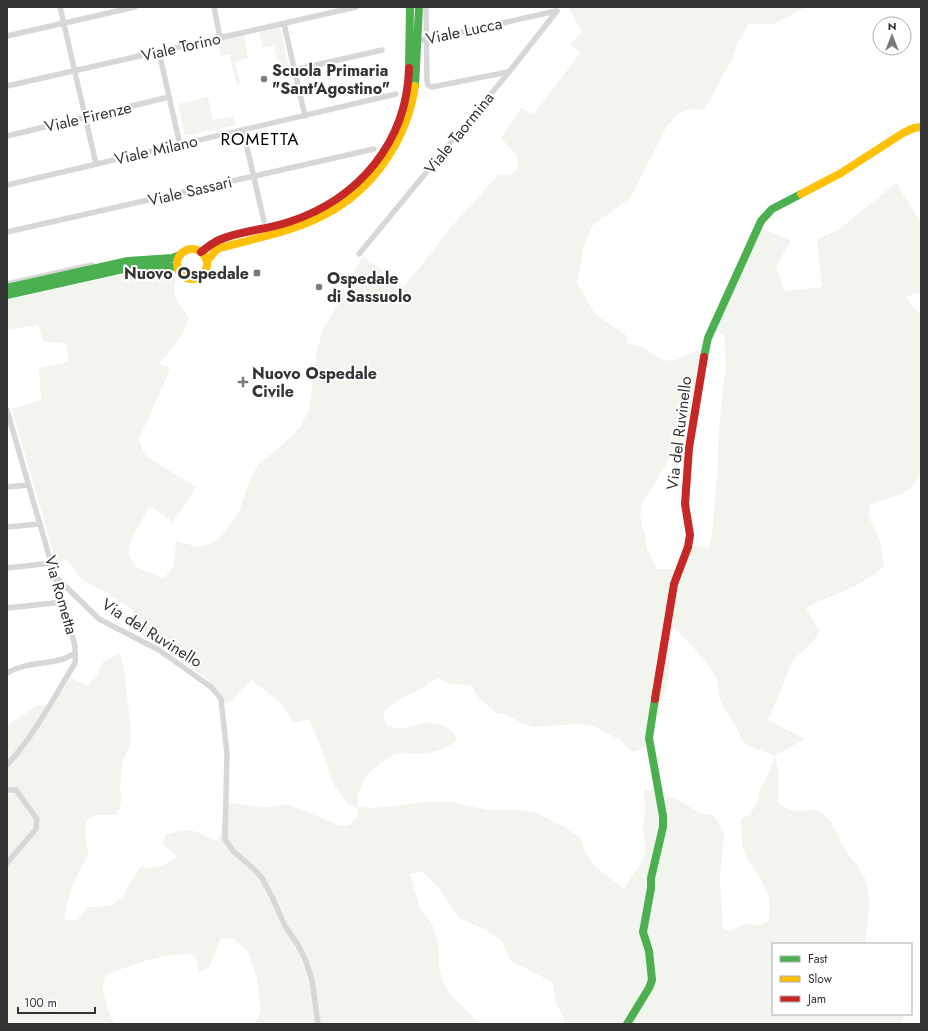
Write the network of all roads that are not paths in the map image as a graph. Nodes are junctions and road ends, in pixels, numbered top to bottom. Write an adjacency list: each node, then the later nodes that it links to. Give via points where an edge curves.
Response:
1 (60, 7): 9 (street)
2 (135, 7): 9 (street)
3 (214, 7): 12 (street)
4 (356, 7): 10 (street, Viale Torino)
5 (410, 7): 35 (main road, via 409,82 406,100 398,126 384,153 365,177 342,197 321,210 297,220 218,241)
6 (419, 7): 13 (main road)
7 (426, 7): 14 (street)
8 (557, 11): 14 (street, Viale Lucca); 19 (street, Viale Taormina)
9 (64, 23): 11 (street); 18 (street)
10 (284, 24): 12 (street, Viale Torino); 17 (street)
11 (7, 36)
12 (220, 38): 16 (street, Viale Torino)
13 (417, 40): 14 (street, Viale Lucca); 38 (main road, via 413,99 404,127 390,156 371,180 346,202 325,215 299,226 220,248)
14 (426, 40): 19 (street, via 427,81 432,87)
15 (382, 50): 17 (street)
16 (160, 52): 18 (street, Viale Torino); 22 (street)
17 (294, 70): 23 (street)
18 (74, 71): 20 (street, Viale Torino); 24 (street)
19 (509, 72): 36 (street, Viale Taormina)
20 (7, 86)
21 (396, 94): 23 (street, Viale Milano)
22 (169, 97): 24 (street, Viale Firenze); 28 (street)
23 (305, 116): 26 (street, Viale Milano)
24 (86, 118): 27 (street, Viale Firenze); 30 (street)
25 (921, 127): 60 (main road, Via del Ruvinello, via 903,133 841,173 772,209 761,220 708,338 689,448 686,504 690,535 674,584 649,738 663,816 643,932 649,951 652,980)
26 (243, 130): 28 (street, Viale Milano); 31 (street)
27 (7, 136)
28 (180, 145): 30 (street, Viale Milano)
29 (374, 148): 31 (street, Viale Sassari)
30 (96, 164): 32 (street, Viale Milano)
31 (254, 176): 33 (street); 34 (street, Viale Sassari)
32 (7, 185)
33 (264, 221)
34 (7, 232)
35 (201, 252): 37 (main road, via 190,249); 38 (main road)
36 (359, 254)
37 (180, 255): 39 (main road); 40 (main road, via 172,258 128,261)
38 (207, 261): 39 (main road, via 204,272 196,278 184,276)
39 (178, 267): 43 (main road, via 128,268)
40 (97, 268): 41 (street, via 92,265); 42 (main road)
41 (7, 284)
42 (7, 288)
43 (7, 295)
44 (7, 410): 45 (street, Via Rometta)
45 (28, 485): 46 (street); 47 (street, Via Rometta)
46 (7, 487)
47 (40, 524): 48 (street); 49 (street, Via Rometta)
48 (7, 528)
49 (52, 563): 50 (street); 51 (street, Via Rometta)
50 (7, 568)
51 (57, 578): 52 (street, Via Rometta); 59 (street, Via del Ruvinello, via 99,619 159,650 211,687 220,699 227,754 225,839 233,852 262,878 285,926 306,960 312,980)
52 (63, 602): 53 (street); 54 (street, Via Rometta)
53 (7, 608)
54 (75, 653): 55 (street, via 64,659 32,663); 56 (street, Via Rometta, via 76,663)
55 (7, 673)
56 (7, 765)
57 (7, 790): 58 (street, via 16,790 37,819 36,830)
58 (7, 863)
59 (318, 1024)
60 (627, 1024)

